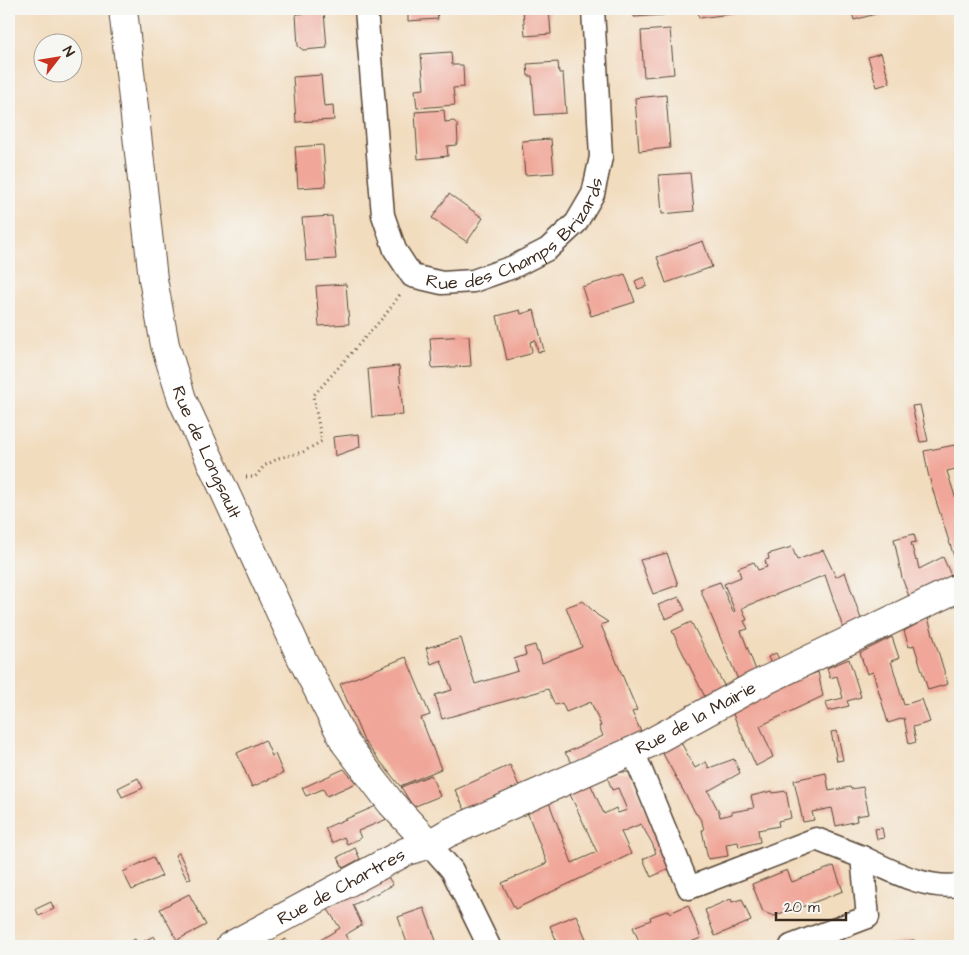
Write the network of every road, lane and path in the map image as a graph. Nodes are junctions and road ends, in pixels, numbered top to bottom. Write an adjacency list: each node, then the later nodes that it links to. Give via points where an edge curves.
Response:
1 (123, 9): 5 (street, Rue de Longsault, via 153,279 165,345 182,400)
2 (366, 9): 4 (street, Rue des Champs Brizards, via 383,215 395,250)
3 (593, 9): 4 (street, Rue des Champs Brizards, via 601,157 592,194 576,223 548,249 513,267 473,281 442,283)
4 (412, 276): 5 (path, via 386,314 313,396 322,441 303,452 264,466 255,477)
5 (216, 472): 8 (street, Rue de Longsault, via 300,655 346,744 391,803)
6 (960, 587): 7 (street, Rue de la Mairie, via 752,687)
7 (632, 751): 8 (street, Rue de la Mairie); 9 (street, via 688,888 816,839)
8 (429, 844): 11 (street, Rue de Chartres, via 405,852); 12 (street, via 452,870)
9 (862, 856): 10 (street, via 904,877 932,884); 13 (street, via 868,917)
10 (960, 885)
11 (230, 946)
12 (489, 946)
13 (792, 946)

